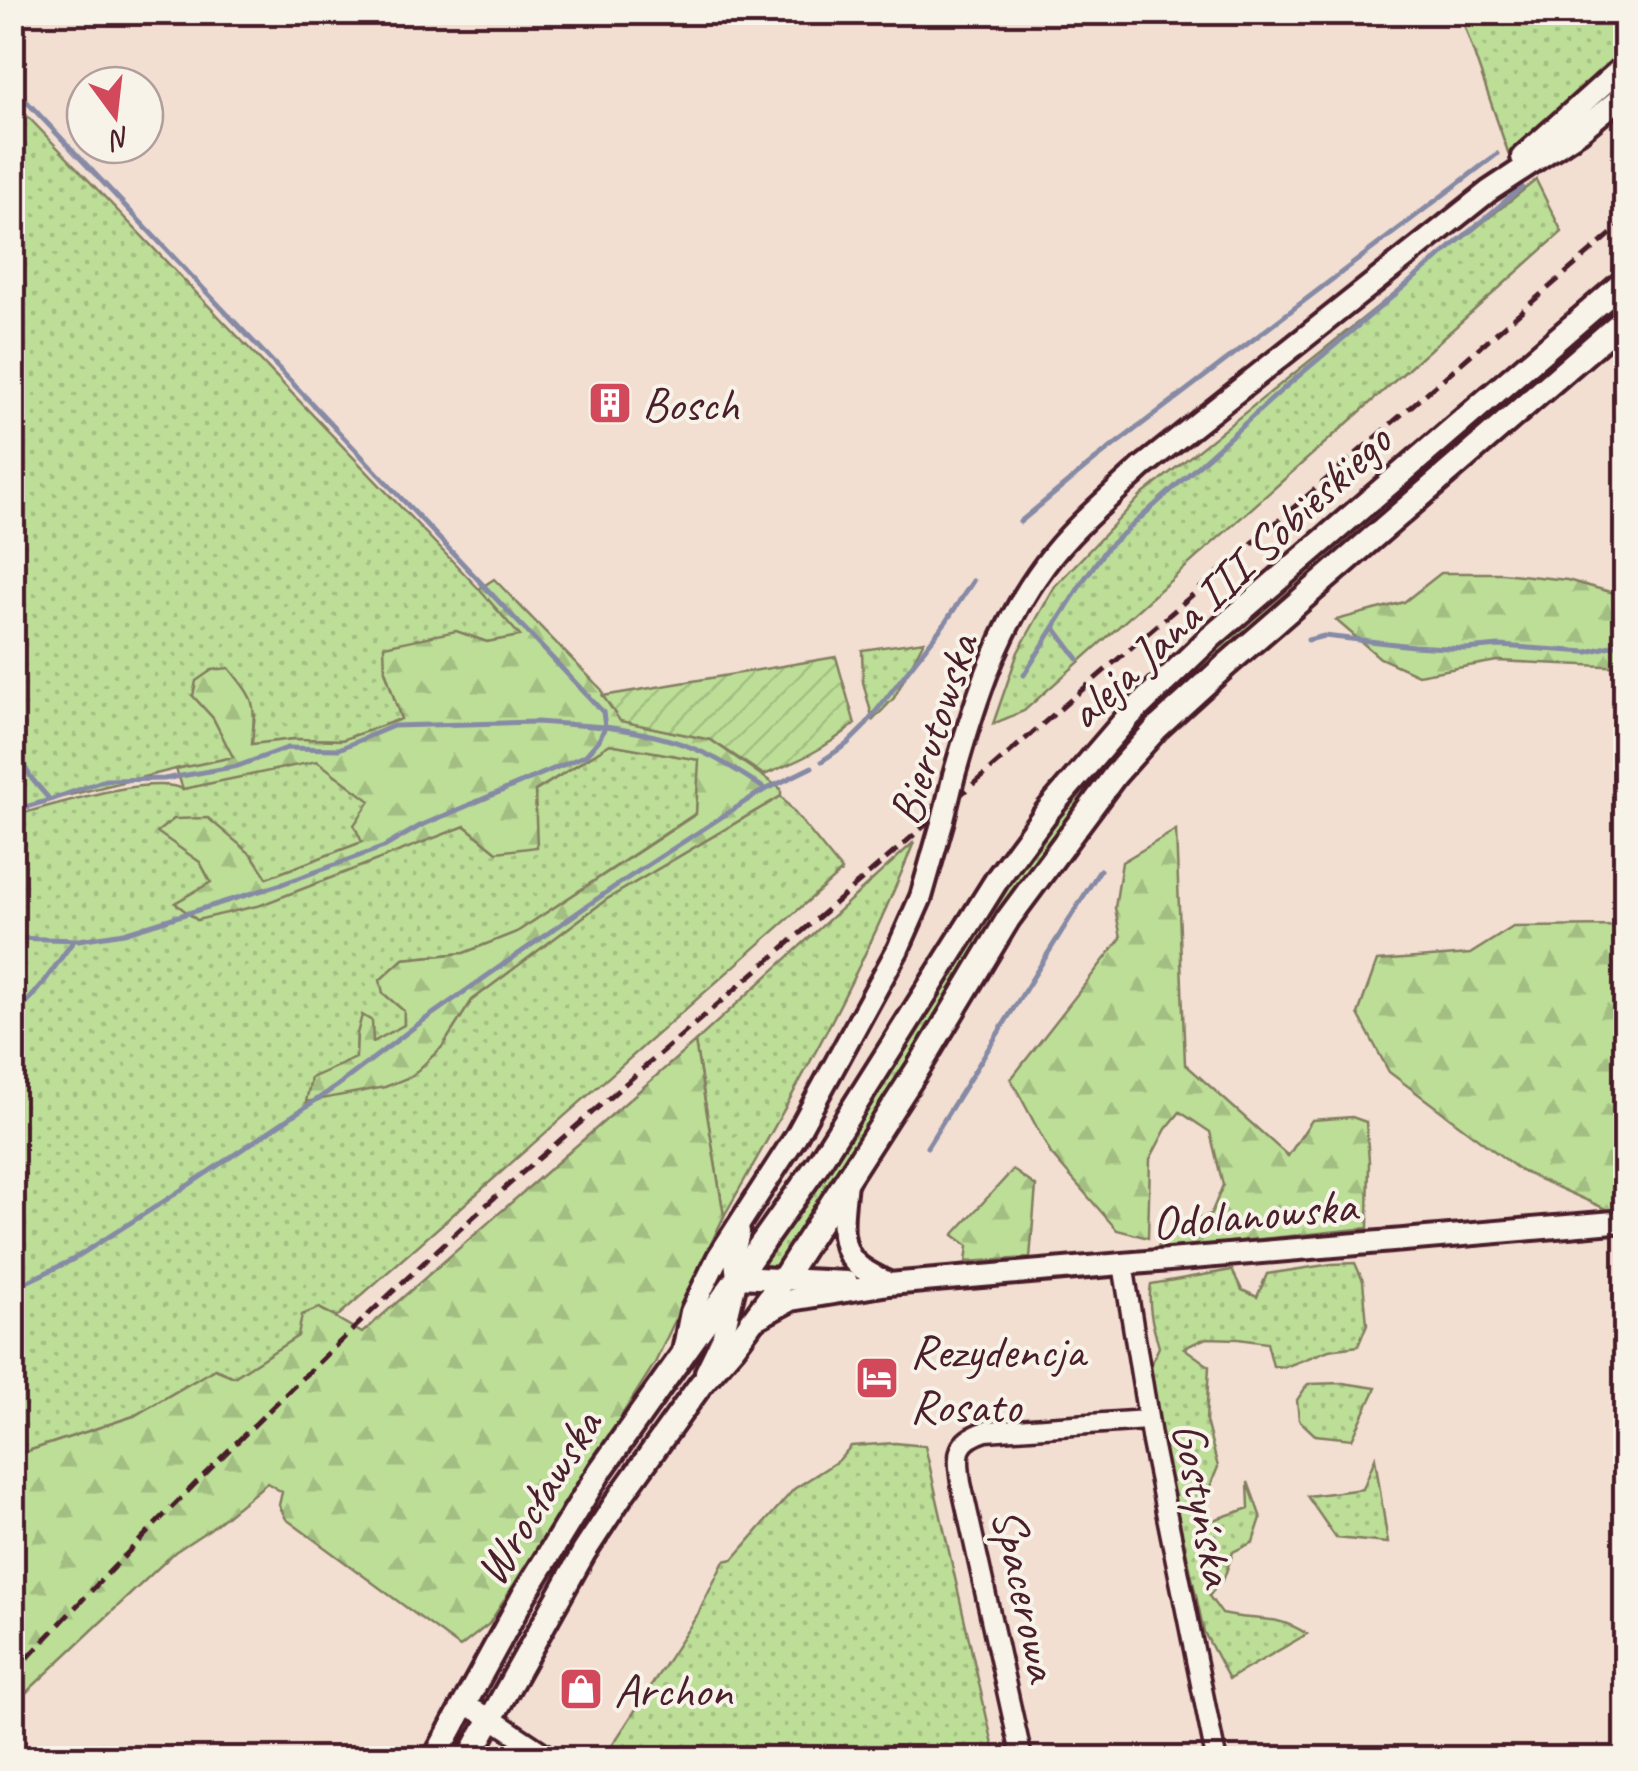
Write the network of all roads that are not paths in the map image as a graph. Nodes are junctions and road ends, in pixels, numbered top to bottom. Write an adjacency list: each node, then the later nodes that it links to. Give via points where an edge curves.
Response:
1 (1626, 64): 3 (street, Bierutowska)
2 (1626, 93): 3 (street, Bierutowska)
3 (1489, 191): 7 (street, Bierutowska, bridge, via 1142,467 1090,515 1025,593 976,697 921,896 898,949)
4 (1626, 280): 12 (main road, aleja Jana III Sobieskiego, via 1130,714 998,878 846,1122)
5 (1626, 318): 6 (main road, aleja Jana III Sobieskiego, via 1156,729 1008,919)
6 (846, 1181): 10 (main road, aleja Jana III Sobieskiego); 11 (street, via 845,1249)
7 (742, 1221): 12 (street, Bierutowska); 14 (street, Bierutowska, via 690,1312)
8 (1626, 1221): 9 (street, Odolanowska)
9 (1123, 1264): 11 (street, Odolanowska); 16 (street, Gostyńska)
10 (783, 1279): 11 (street, Odolanowska); 12 (street, Odolanowska); 13 (main road, aleja Jana III Sobieskiego)
11 (888, 1284): 13 (street, Odolanowska, via 792,1300)
12 (732, 1287): 14 (main road, Wrocławska); 15 (street, Wrocławska, via 722,1339)
13 (755, 1316): 15 (main road, Wrocławska)
14 (683, 1352): 17 (main road, Wrocławska, via 571,1516)
15 (701, 1384): 18 (main road, Wrocławska, via 584,1552)
16 (1148, 1420): 22 (street, Spacerowa, via 986,1432 960,1447 961,1483); 23 (street, Gostyńska)
17 (463, 1704): 18 (street); 19 (main road, Wrocławska)
18 (491, 1718): 20 (main road, Wrocławska); 21 (street)
19 (435, 1758)
20 (469, 1758)
21 (552, 1758)
22 (1022, 1758)
23 (1216, 1758)

